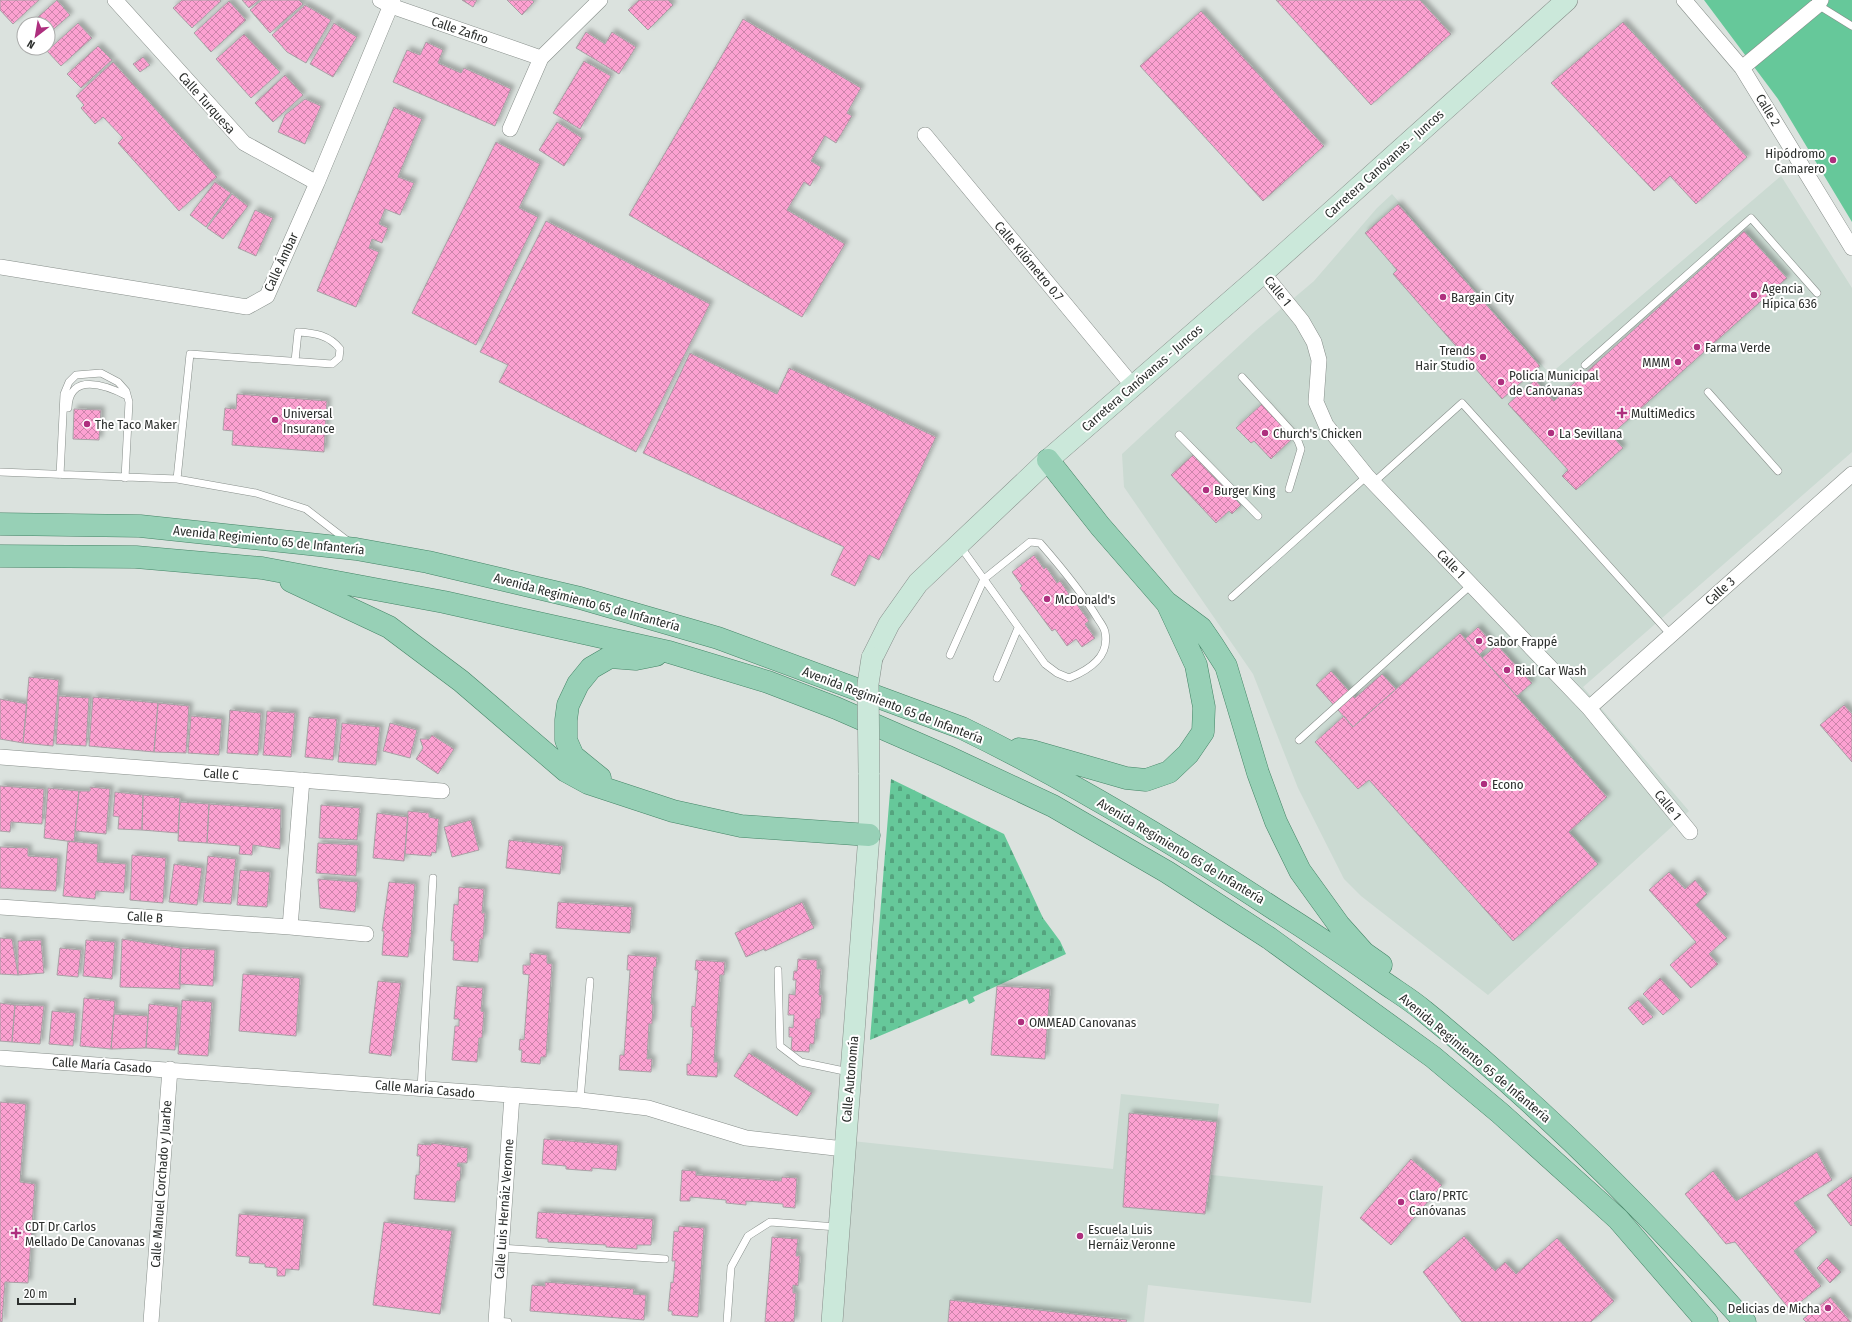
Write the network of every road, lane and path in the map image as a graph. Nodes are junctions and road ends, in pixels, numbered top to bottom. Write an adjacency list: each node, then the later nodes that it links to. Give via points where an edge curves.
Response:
1 (115, 0): 12 (street, Calle Turquesa, via 244,143)
2 (600, 0): 8 (street)
3 (1567, 0): 15 (main road, Carretera Canóvanas - Juncos)
4 (1684, 0): 9 (street, Calle 2)
5 (388, 2): 8 (street, Calle Zafiro); 12 (street, Calle Ámbar)
6 (1820, 3): 7 (lane); 9 (street)
7 (1852, 26)
8 (541, 58): 10 (street)
9 (1742, 68): 13 (street, Calle 2)
10 (510, 129)
11 (925, 135): 20 (street, Calle Kilómetro 0.7)
12 (317, 183): 14 (street, Calle Ámbar, via 266,296 247,307)
13 (1852, 248)
14 (0, 267)
15 (1263, 273): 20 (main road, Carretera Canóvanas - Juncos); 32 (street, Calle 1, via 1302,322 1314,342 1319,360 1316,402 1326,425)
16 (1817, 293): 18 (lane, via 1751,218)
17 (295, 361): 17 (lane, via 332,364 339,358 340,349 325,335 298,332); 31 (lane, via 190,354)
18 (1585, 365)
19 (1242, 377): 33 (lane, via 1298,441 1301,449)
20 (1133, 386): 25 (main road, Carretera Canóvanas - Juncos)
21 (1708, 392): 26 (lane)
22 (128, 396): 24 (lane, via 113,388 87,384 74,388 68,401 67,431); 24 (lane, via 118,382 101,373 76,375 69,382 64,394); 30 (lane)
23 (1179, 435): 34 (lane)
24 (61, 437): 29 (lane)
25 (1048, 460): 36 (main road, Carretera Canóvanas - Juncos); 43 (main road, via 1100,526)
26 (1778, 471)
27 (0, 472): 29 (lane)
28 (1852, 474): 45 (street, Calle 3)
29 (60, 475): 30 (lane)
30 (125, 478): 31 (lane)
31 (177, 479): 37 (lane, via 256,493 306,510)
32 (1370, 480): 41 (street, Calle 1); 42 (lane); 45 (lane, via 1462,403)
33 (1289, 489)
34 (1258, 516)
35 (0, 524): 37 (main road, Avenida Regimiento 65 de Infantería, via 140,526)
36 (959, 544): 40 (lane); 57 (main road, Carretera Canóvanas - Juncos, bridge, via 918,583 889,624 872,658 868,684)
37 (356, 549): 51 (main road, Avenida Regimiento 65 de Infantería, via 428,562 580,598 718,638 962,728)
38 (0, 556): 39 (main road, Avenida Regimiento 65 de Infantería, via 136,557)
39 (262, 568): 46 (main road, Avenida Regimiento 65 de Infantería, via 444,602); 55 (main road, via 390,627 462,681 566,771)
40 (984, 579): 44 (lane); 44 (lane, via 1030,542 1040,543 1089,604 1105,631 1105,643 1101,657 1087,671 1069,678 1045,664); 47 (lane)
41 (1471, 585): 49 (street, Calle 1); 50 (lane)
42 (1232, 597)
43 (1166, 602): 51 (main road, via 1196,665 1204,707 1203,732 1188,754 1169,772 1146,780 1126,778 1032,751); 64 (main road, via 1200,628 1226,666 1258,773 1276,822 1300,871 1339,925 1364,952 1405,984)
44 (1018, 628): 48 (lane)
45 (1671, 635): 49 (street, Calle 3)
46 (670, 652): 55 (main road, via 636,659 610,657 591,668 578,684 568,705 566,740 573,756); 79 (main road, Avenida Regimiento 65 de Infantería, via 768,682 836,708 946,756 1053,806 1168,872 1269,938 1433,1057 1500,1113 1618,1219)
47 (950, 656)
48 (997, 678)
49 (1589, 708): 56 (street, Calle 1)
50 (1299, 740)
51 (1000, 747): 64 (main road, Avenida Regimiento 65 de Infantería, via 1107,805 1201,861 1334,947)
52 (0, 757): 53 (street, Calle C)
53 (302, 780): 54 (street, Calle C); 60 (street)
54 (442, 791)
55 (625, 796): 57 (main road, via 673,811 741,826)
56 (1690, 832)
57 (869, 835): 67 (main road, Calle Autonomía)
58 (433, 878): 68 (lane)
59 (0, 907): 60 (street, Calle B)
60 (290, 927): 61 (street, Calle B)
61 (366, 934)
62 (778, 970): 67 (lane, via 780,1046 800,1062)
63 (590, 981): 70 (lane)
64 (1422, 1009): 80 (main road, Avenida Regimiento 65 de Infantería, via 1557,1126 1661,1230)
65 (0, 1058): 66 (street, Calle María Casado)
66 (170, 1070): 68 (street, Calle María Casado); 75 (street, Calle Manuel Corchado y Juarbe)
67 (851, 1072): 71 (main road, Calle Autonomía)
68 (421, 1089): 69 (street, Calle María Casado)
69 (512, 1096): 70 (street, Calle María Casado); 73 (street, Calle Luis Hernáiz Veronne)
70 (580, 1100): 71 (street, Calle María Casado, via 648,1108 746,1138)
71 (844, 1149): 72 (main road, Calle Autonomía)
72 (840, 1227): 77 (lane, via 770,1222 748,1236 731,1267); 78 (main road, Calle Autonomía)
73 (502, 1248): 74 (lane); 76 (street, Calle Luis Hernáiz Veronne)
74 (665, 1259)
75 (151, 1322)
76 (500, 1322)
77 (727, 1322)
78 (832, 1322)
79 (1707, 1322)
80 (1745, 1322)

